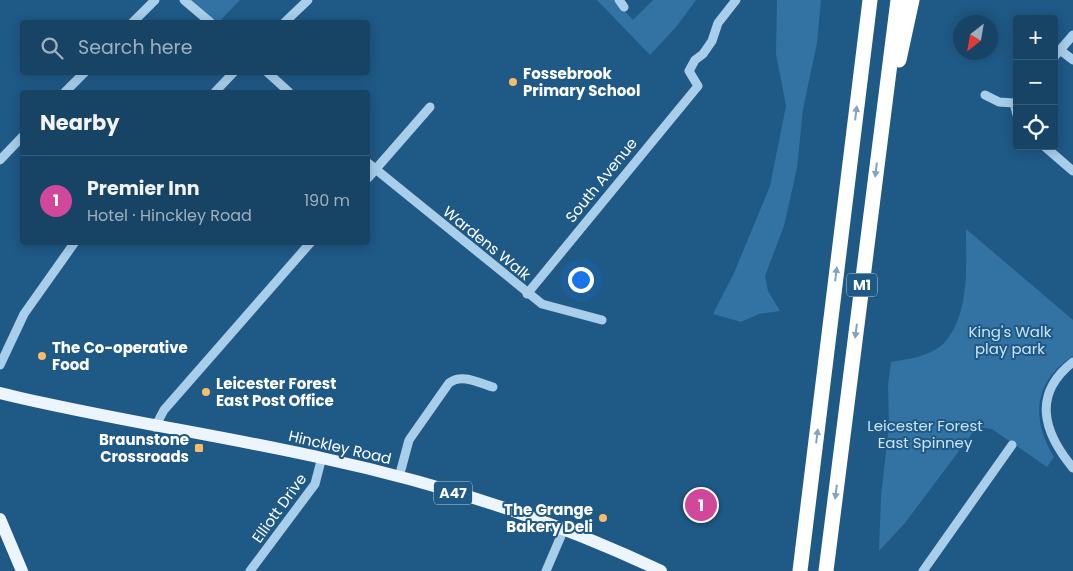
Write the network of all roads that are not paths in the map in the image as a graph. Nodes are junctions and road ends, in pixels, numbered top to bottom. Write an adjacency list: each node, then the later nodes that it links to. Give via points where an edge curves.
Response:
1 (155, 0): 8 (street)
2 (184, 0): 9 (street)
3 (308, 0): 10 (street)
4 (736, 0): 32 (street, South Avenue, via 718,23 707,48 691,66 689,72 698,86)
5 (869, 0): 49 (highway, M1, one-way to 5)
6 (898, 0): 25 (highway, M1)
7 (912, 0): 25 (highway)
8 (135, 20)
9 (208, 20)
10 (287, 20)
11 (1073, 35): 12 (street)
12 (1058, 53)
13 (1058, 54): 14 (street)
14 (1073, 60)
15 (82, 75): 18 (street)
16 (231, 75): 19 (street)
17 (270, 75): 20 (street)
18 (67, 90)
19 (217, 90)
20 (287, 90)
21 (985, 95): 22 (street, via 1000,102)
22 (1013, 102)
23 (430, 107): 28 (street)
24 (20, 138): 27 (street)
25 (879, 147): 50 (highway, M1, one-way to 50)
26 (1049, 150): 29 (street)
27 (0, 160)
28 (371, 166): 32 (street, Wardens Walk)
29 (1073, 171)
30 (73, 245): 35 (street, via 24,314)
31 (308, 245): 38 (street, via 164,410)
32 (528, 294): 33 (street, Wardens Walk, via 542,304)
33 (602, 320)
34 (1073, 362): 41 (street, via 1051,386 1045,413 1057,446)
35 (0, 365)
36 (493, 387): 42 (street, via 464,378 449,383 408,440)
37 (0, 393): 38 (main road, Hinckley Road / A47)
38 (155, 427): 40 (main road, Hinckley Road / A47)
39 (1012, 445): 51 (street)
40 (322, 458): 42 (main road, Hinckley Road / A47); 46 (street, Elliott Drive, via 315,484)
41 (1073, 468)
42 (398, 477): 44 (main road, Hinckley Road / A47)
43 (0, 519): 45 (main road)
44 (564, 529): 47 (street); 48 (main road, Hinckley Road / A47)
45 (22, 571)
46 (250, 571)
47 (546, 571)
48 (661, 571)
49 (800, 571)
50 (826, 571)
51 (923, 571)

